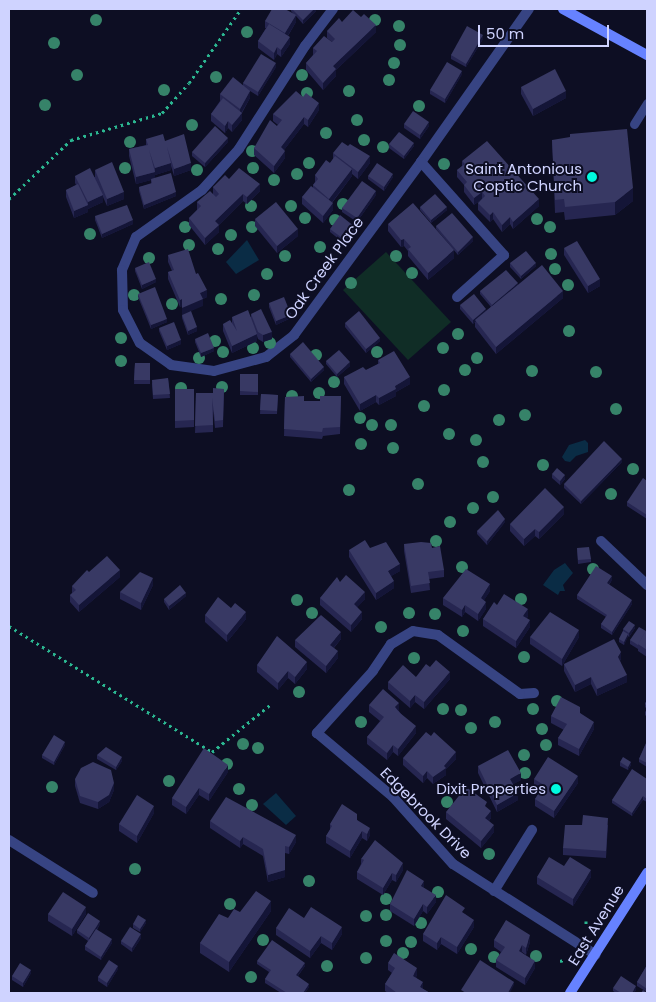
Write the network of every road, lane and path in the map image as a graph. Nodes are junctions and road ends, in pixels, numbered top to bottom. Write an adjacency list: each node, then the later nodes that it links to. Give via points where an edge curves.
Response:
1 (241, 9): 9 (path, via 189,83 162,113 71,140)
2 (333, 9): 8 (street, Oak Creek Place, via 239,149 202,190 136,237 122,270 123,310 130,328 140,342 171,365 214,371 266,357 294,336)
3 (529, 9): 8 (street, Oak Creek Place)
4 (563, 9): 5 (street)
5 (647, 55)
6 (647, 103): 7 (lane)
7 (634, 124)
8 (422, 162): 10 (street, via 504,256)
9 (9, 200)
10 (457, 297)
11 (601, 541): 12 (street)
12 (647, 585)
13 (9, 626): 15 (path, via 212,752)
14 (534, 693): 19 (street, Edgebrook Drive, via 520,694 438,635 413,631 392,644 373,671 317,733 394,797 453,864)
15 (271, 704)
16 (532, 830): 19 (street)
17 (9, 840): 20 (street)
18 (647, 872): 21 (street, East Avenue)
19 (494, 891): 21 (street, Edgebrook Drive)
20 (93, 894)
21 (596, 955): 22 (street, East Avenue)
22 (570, 993)

